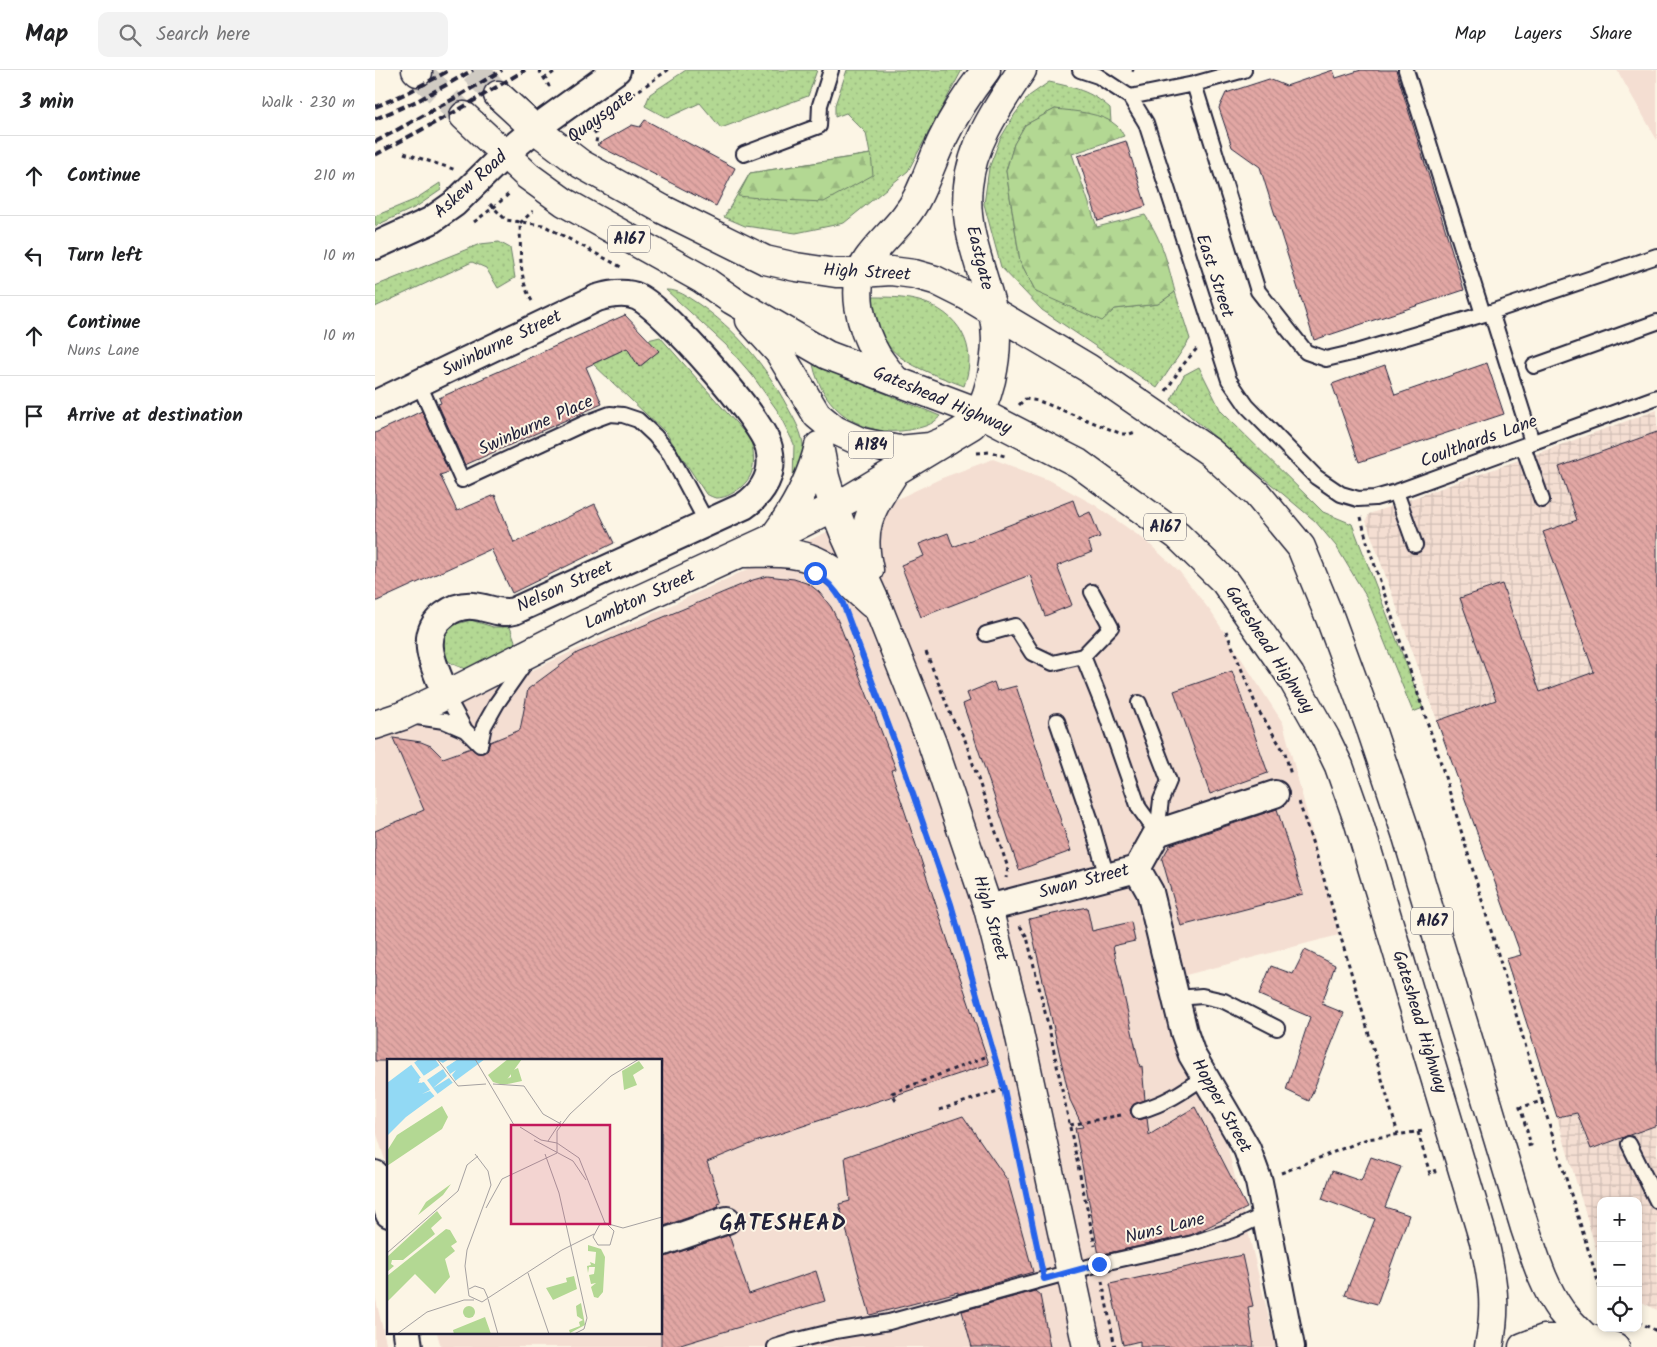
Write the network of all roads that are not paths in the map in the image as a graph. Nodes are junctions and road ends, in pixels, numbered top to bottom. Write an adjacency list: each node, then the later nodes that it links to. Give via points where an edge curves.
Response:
1 (617, 70): 14 (street, Quaysgate)
2 (831, 70): 16 (lane, via 820,105 819,126)
3 (986, 70): 9 (main road)
4 (1022, 70): 21 (main road, Eastgate, via 976,150 968,185 970,228)
5 (1079, 70): 8 (lane, East Street)
6 (1244, 70): 10 (lane)
7 (1406, 70): 22 (lane)
8 (1095, 73): 12 (lane, East Street)
9 (970, 82): 19 (main road, via 918,197 867,260)
10 (1195, 84): 12 (lane); 22 (lane, via 1258,291 1306,352 1326,359)
11 (499, 94): 14 (main road, A167)
12 (1130, 97): 36 (lane, East Street, via 1146,123 1229,380 1247,406)
13 (464, 116): 15 (main road, Gateshead Highway / A167)
14 (535, 129): 15 (street, Askew Road); 19 (main road, High Street / A167, via 589,169 765,260 796,268)
15 (505, 154): 17 (street, Askew Road, via 454,204 430,221); 20 (main road, Gateshead Highway / A167, via 564,202 702,279)
16 (745, 154)
17 (375, 246)
18 (1657, 256): 22 (lane)
19 (861, 273): 21 (main road, High Street / A167, via 891,271 935,280); 25 (main road, via 859,304 862,322 877,358)
20 (731, 300): 25 (main road, Gateshead Highway / A167, via 827,355); 28 (main road, A184, via 779,352)
21 (993, 313): 30 (main road, Eastgate, via 995,356); 73 (main road, A167, via 1088,368 1210,452 1257,494 1301,547 1362,705 1406,833 1541,1275 1561,1311)
22 (1487, 313): 32 (lane)
23 (1657, 322): 24 (lane)
24 (1534, 366)
25 (895, 380): 30 (main road, Gateshead Highway / A167)
26 (419, 384): 29 (street, Swinburne Street); 35 (street, Swinburne Street, via 597,298 613,294 632,295 648,303 694,348 753,418 769,446); 40 (lane, Swinburne Place, via 462,480 583,424 610,414 623,415 638,420 655,436 669,454)
27 (1657, 397): 32 (lane, Coulthards Lane)
28 (809, 402): 31 (main road, A184, via 826,423 861,442 898,450 930,447); 33 (main road, High Street)
29 (375, 404)
30 (981, 413): 31 (main road, Eastgate / A184, via 972,425); 78 (main road, Gateshead Highway / A167, via 1078,463 1178,536 1225,582 1290,675 1325,737 1358,820 1484,1241 1494,1296)
31 (947, 440): 34 (main road, Lambton Street)
32 (1527, 444): 37 (lane, Coulthards Lane); 38 (lane)
33 (819, 446): 39 (main road, High Street); 41 (main road, via 795,507)
34 (895, 471): 39 (main road, Lambton Street); 45 (main road, via 865,528 865,552)
35 (768, 477): 40 (street, Nelson Street, via 754,499)
36 (1317, 477): 37 (lane, Coulthards Lane, via 1341,494 1358,499)
37 (1396, 492): 42 (lane)
38 (1542, 500)
39 (835, 507): 41 (main road, Lambton Street); 45 (main road, High Street)
40 (707, 523): 49 (street, Nelson Street, via 514,611 464,606 447,613 433,627 429,646)
41 (773, 538): 43 (main road, Lambton Street)
42 (1415, 545)
43 (744, 552): 45 (main road, via 809,558 838,575); 47 (main road, Lambton Street)
44 (1092, 592): 48 (lane, via 1111,627)
45 (879, 610): 59 (main road, High Street, via 932,743)
46 (985, 634): 48 (lane, via 1015,626 1032,653 1053,663)
47 (533, 651): 49 (main road, Lambton Street); 54 (lane, via 497,702 484,726 480,745)
48 (1083, 656): 56 (lane, via 1139,808)
49 (447, 695): 51 (main road); 54 (lane)
50 (1139, 703): 56 (lane, via 1169,781 1161,800)
51 (402, 716): 53 (main road); 54 (lane, via 444,721)
52 (1057, 722): 58 (lane)
53 (375, 725)
54 (465, 730)
55 (1288, 790): 56 (street)
56 (1157, 833): 57 (street, Swan Street)
57 (1137, 869): 58 (street, Swan Street); 60 (street, Hopper Street, via 1150,892)
58 (1107, 877): 59 (street, Swan Street)
59 (989, 908): 71 (main road, High Street)
60 (1177, 998): 61 (lane, via 1202,996 1224,1001); 62 (street, Hopper Street, via 1184,1032)
61 (1277, 1028)
62 (1204, 1077): 63 (lane, via 1158,1106); 68 (street, Hopper Street, via 1239,1135 1259,1182)
63 (1139, 1111)
64 (1629, 1144): 66 (lane)
65 (375, 1174): 67 (street)
66 (1657, 1201)
67 (387, 1208)
68 (1266, 1214): 71 (lane, Nuns Lane, via 1215,1237); 77 (street, Hopper Street)
69 (727, 1220): 70 (street)
70 (663, 1242)
71 (1071, 1272): 75 (lane, Nuns Lane, via 889,1322 794,1340); 76 (main road, High Street)
72 (407, 1334): 74 (street)
73 (1585, 1337): 79 (main road, via 1544,1339); 80 (main road)
74 (409, 1347)
75 (775, 1347)
76 (1087, 1347)
77 (1291, 1347)
78 (1489, 1347)
79 (1523, 1347)
80 (1615, 1347)

